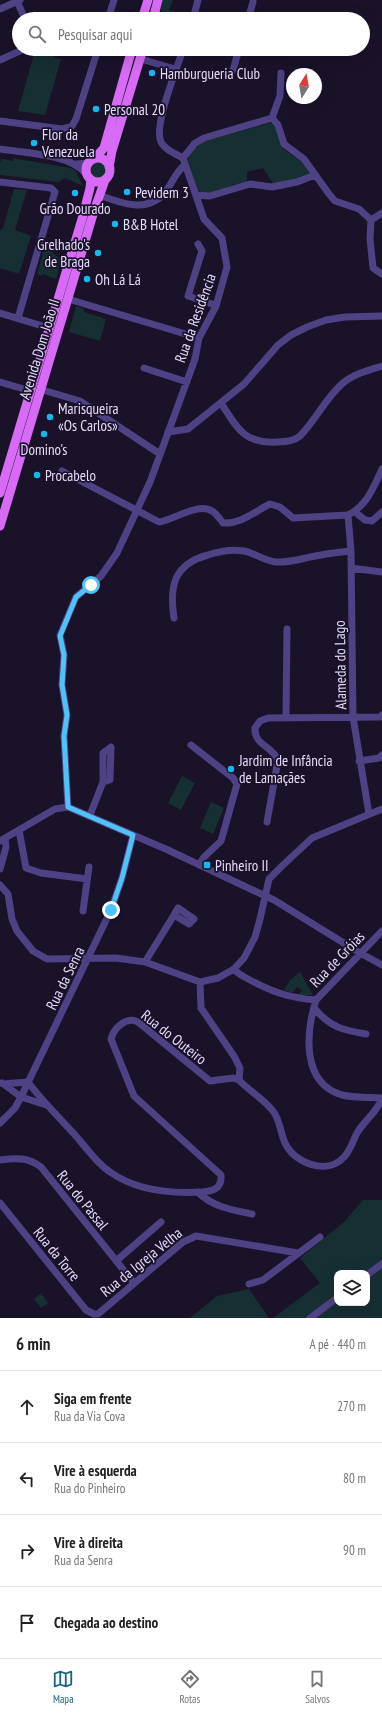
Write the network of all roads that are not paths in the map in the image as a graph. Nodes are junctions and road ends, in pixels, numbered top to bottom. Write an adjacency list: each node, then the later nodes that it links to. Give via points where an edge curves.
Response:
1 (114, 0): 9 (street)
2 (148, 0): 10 (main road)
3 (158, 0): 11 (main road)
4 (198, 0): 12 (street)
5 (19, 1): 7 (street); 8 (street)
6 (253, 2): 13 (street)
7 (0, 9)
8 (23, 12)
9 (110, 12)
10 (144, 12)
11 (155, 12)
12 (194, 12)
13 (250, 12)
14 (12, 54): 21 (street)
15 (96, 56): 26 (street, via 72,126 62,129)
16 (128, 56): 28 (main road, Avenida Dom João II, via 104,148)
17 (142, 56): 20 (main road, Avenida Dom João II)
18 (180, 56): 22 (street)
19 (237, 56): 23 (street)
20 (141, 59): 22 (street); 31 (main road, Avenida Dom João II)
21 (0, 60)
22 (175, 69): 29 (street, via 163,112 160,138 167,149)
23 (233, 70)
24 (281, 73): 25 (street, via 280,96)
25 (272, 118): 29 (street, via 204,138 195,143); 32 (street, via 278,125 284,144 304,159)
26 (0, 121)
27 (0, 149): 30 (street, via 38,154)
28 (92, 161): 30 (street); 31 (main road, via 104,161); 33 (main road, Avenida Dom João II)
29 (184, 161): 36 (street, via 165,193 147,204 126,205); 37 (street, Rua da Residência)
30 (76, 164): 33 (street)
31 (109, 167): 34 (main road, Avenida Dom João II, via 109,174)
32 (315, 175): 37 (street, via 297,182 272,186 250,184 210,196); 39 (street, via 335,201 359,209)
33 (89, 177): 34 (main road, via 98,182); 47 (main road, Avenida Dom João II, via 88,196)
34 (105, 180): 36 (main road, Avenida Dom João II)
35 (0, 182): 46 (street, via 52,188 55,192)
36 (99, 195): 42 (main road, Avenida Dom João II)
37 (196, 195): 43 (street, Rua da Residência, via 204,219 222,238 225,251 227,267)
38 (382, 213): 39 (street)
39 (370, 220): 41 (street, via 374,268)
40 (198, 244): 43 (street, via 202,251 188,296)
41 (382, 274)
42 (68, 299): 48 (street); 66 (main road, Avenida Dom João II)
43 (215, 305): 48 (street, Rua da Residência)
44 (0, 313): 46 (street)
45 (382, 316): 55 (street, via 326,320 292,335 278,345 244,384)
46 (18, 318): 47 (street)
47 (49, 328): 62 (main road, Avenida Dom João II)
48 (199, 338): 52 (street, Rua da Residência)
49 (382, 366): 55 (street, via 353,376 342,384 299,437 287,442 263,442 248,437 236,426)
50 (144, 368): 52 (street)
51 (0, 382): 53 (street)
52 (187, 382): 56 (street, Rua da Residência)
53 (24, 389)
54 (46, 391): 59 (street, via 80,401)
55 (221, 403): 57 (street, via 188,429)
56 (173, 418): 57 (street); 58 (street, Rua da Residência)
57 (181, 429): 58 (street)
58 (168, 432): 59 (street, Rua da Residência)
59 (160, 454): 63 (street, Rua da Residência)
60 (382, 469): 65 (street, via 368,498)
61 (62, 471): 63 (street)
62 (0, 493)
63 (137, 511): 65 (street, via 159,522 203,508 212,511 223,523 240,521 270,504 280,507 293,518); 79 (street, Rua da Residência, via 112,561 101,576 76,597 60,636 64,655 62,685 67,715 64,736)
64 (382, 512): 65 (street, via 372,521)
65 (352, 513): 67 (street, Alameda do Lago)
66 (0, 526)
67 (351, 551): 68 (street, Alameda do Lago); 70 (street, via 281,562 240,550 204,556 185,565 177,575 172,596)
68 (351, 568): 69 (street); 73 (street, Alameda do Lago)
69 (382, 572)
70 (174, 618)
71 (287, 629): 74 (street)
72 (382, 715): 73 (street)
73 (353, 716): 74 (street); 77 (street, Alameda do Lago)
74 (286, 717): 83 (street, via 268,718 260,721 255,728 257,739 263,746 275,752 278,760)
75 (191, 745): 87 (street, via 237,784 221,841)
76 (382, 756): 77 (street)
77 (359, 761): 81 (street, Alameda do Lago)
78 (103, 782): 82 (street)
79 (68, 807): 82 (street); 84 (street, via 55,809)
80 (382, 809): 81 (street)
81 (369, 814): 92 (street, via 312,838 270,879)
82 (90, 815): 85 (street)
83 (267, 822)
84 (19, 830): 86 (street); 90 (street, via 26,868 41,873)
85 (133, 835): 87 (street); 97 (street, Rua da Senra, via 117,896)
86 (3, 840): 89 (street, via 6,847)
87 (199, 865): 92 (street)
88 (89, 867): 90 (street)
89 (0, 869)
90 (87, 878): 93 (street)
91 (0, 886): 97 (street, via 8,894 12,919 17,931 33,951 46,959)
92 (265, 896): 96 (street); 100 (street, via 255,937 244,958)
93 (83, 911)
94 (174, 915): 98 (street)
95 (382, 931): 96 (street, Rua de Gróias)
96 (360, 953): 99 (street); 102 (street, Rua de Gróias)
97 (90, 957): 98 (street); 107 (street, Rua da Senra)
98 (144, 962): 101 (street)
99 (382, 965)
100 (234, 969): 101 (street, via 218,978); 102 (street, via 240,976 278,994 296,999)
101 (200, 982): 105 (street, via 201,1008 234,1056 240,1068)
102 (316, 1000): 103 (street, Rua de Gróias)
103 (314, 1008): 104 (street, via 344,1031); 109 (street, Rua de Gróias, via 309,1054 312,1068 322,1084 343,1095)
104 (366, 1034)
105 (239, 1080): 109 (street, via 273,1111 285,1144 297,1158 320,1167 330,1166 344,1157); 113 (street, Rua do Outeiro, via 233,1078 210,1081 132,1019 127,1020 112,1033 112,1048 134,1096 221,1175 218,1188)
106 (1, 1082): 107 (street, Rua do Outeiro); 108 (street, Rua do Outeiro)
107 (28, 1082): 108 (street, Rua da Senra); 110 (street, Rua do Outeiro)
108 (21, 1097): 110 (street, Rua do Outeiro); 111 (street, Rua da Senra)
109 (382, 1098)
110 (46, 1106): 113 (street, Rua do Outeiro, via 101,1164 116,1176 157,1191)
111 (0, 1122)
112 (0, 1160): 119 (street, Rua do Passal, via 21,1158 36,1164)
113 (198, 1192): 115 (street, via 205,1199 218,1205)
114 (0, 1203): 125 (street, Rua da Torre, via 86,1310 90,1314)
115 (252, 1214)
116 (161, 1222): 119 (street)
117 (320, 1237): 118 (street)
118 (298, 1253): 122 (street, Rua da Igreja Velha, via 196,1236 184,1242); 123 (street, via 263,1280)
119 (116, 1261): 122 (street, Rua do Passal)
120 (382, 1264): 121 (street)
121 (370, 1273)
122 (134, 1283): 125 (street, Rua da Igreja Velha)
123 (249, 1284)
124 (334, 1300): 126 (street)
125 (98, 1314)
126 (310, 1318)

